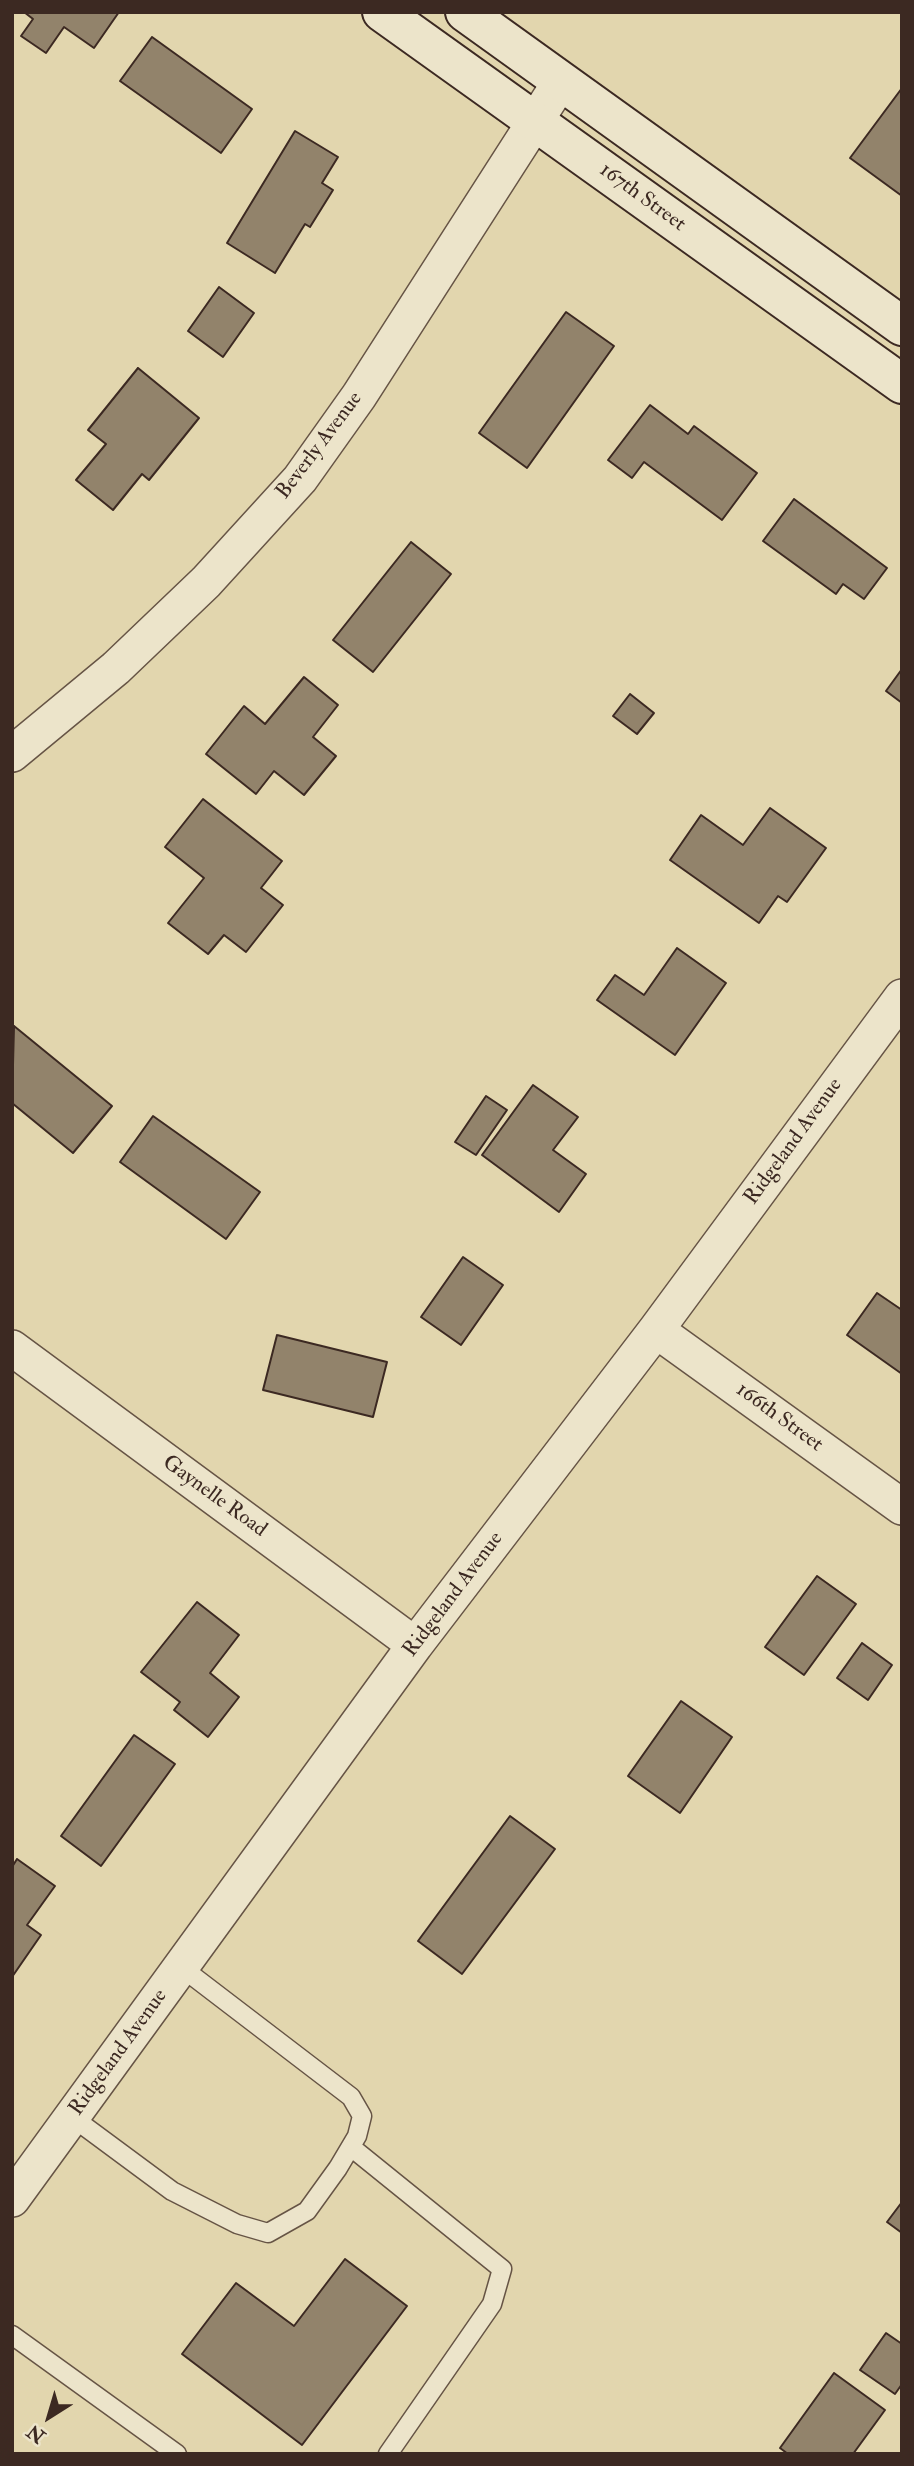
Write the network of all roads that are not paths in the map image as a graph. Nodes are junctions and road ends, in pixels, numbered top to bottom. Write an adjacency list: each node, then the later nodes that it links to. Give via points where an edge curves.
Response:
1 (382, 12): 4 (main road, 167th Street)
2 (465, 12): 3 (main road)
3 (561, 81): 4 (street, Beverly Avenue); 5 (main road)
4 (535, 122): 6 (main road, 167th Street); 7 (street, Beverly Avenue, via 359,396 300,479 206,582 116,668)
5 (902, 326)
6 (902, 384)
7 (12, 754)
8 (902, 997): 9 (street, Ridgeland Avenue)
9 (656, 1330): 11 (street, 166th Street); 12 (street, Ridgeland Avenue)
10 (12, 1348): 12 (street, Gaynelle Road)
11 (902, 1507)
12 (415, 1646): 13 (street, Ridgeland Avenue)
13 (181, 1967): 14 (street, Ridgeland Avenue); 15 (lane, via 351,2098 362,2116)
14 (72, 2117): 15 (lane, via 172,2191 237,2224 268,2233 307,2211); 16 (street, Ridgeland Avenue)
15 (351, 2147): 19 (lane, via 502,2269 492,2304)
16 (12, 2199)
17 (12, 2335): 18 (lane)
18 (177, 2454)
19 (388, 2454)

